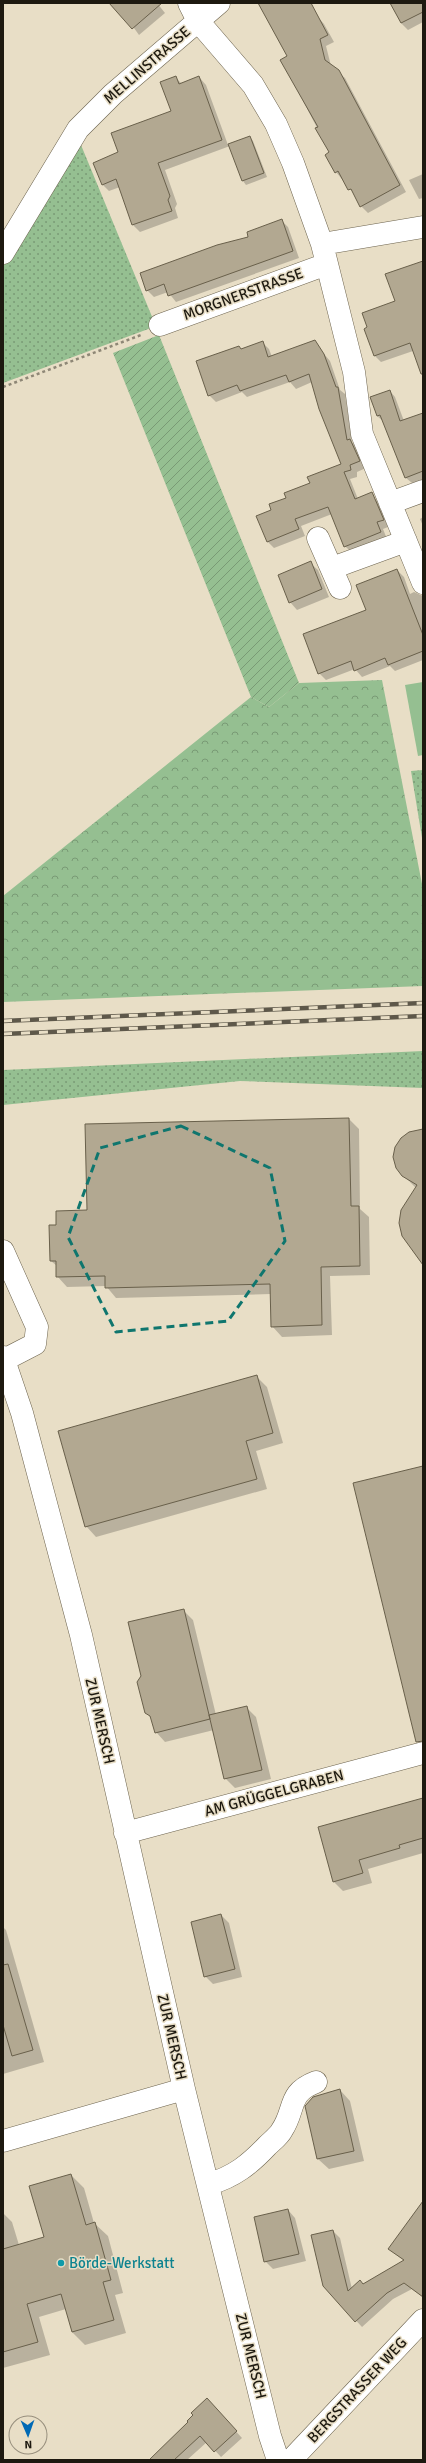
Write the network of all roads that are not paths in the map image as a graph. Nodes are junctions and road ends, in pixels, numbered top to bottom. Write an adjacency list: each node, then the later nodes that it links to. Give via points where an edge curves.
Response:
1 (219, 3): 2 (street, MELLINSTRASSE)
2 (194, 12): 4 (street, MELLINSTRASSE, via 78,129); 5 (street, via 253,85 276,124 293,163)
3 (423, 227): 5 (street, MORGNERSTRASSE)
4 (3, 253)
5 (325, 254): 6 (street, MORGNERSTRASSE); 8 (street, via 354,372 362,434)
6 (160, 325)
7 (423, 491): 8 (street)
8 (390, 503): 10 (street)
9 (318, 538): 11 (street)
10 (406, 541): 11 (street); 12 (street)
11 (332, 568): 13 (street)
12 (423, 583)
13 (340, 588)
14 (3, 1251): 15 (street, via 37,1327 35,1344)
15 (4, 1359): 17 (street, ZUR MERSCH, via 22,1413 81,1636)
16 (423, 1753): 17 (street, AM GRÜGGELGRABEN)
17 (125, 1833): 19 (street, ZUR MERSCH)
18 (316, 2082): 21 (street, via 296,2093 282,2130 248,2166 225,2180)
19 (184, 2088): 20 (street, ZUR MERSCH); 21 (street, ZUR MERSCH)
20 (3, 2141)
21 (209, 2184): 23 (street, ZUR MERSCH)
22 (423, 2320): 24 (street, BERGSTRASSER WEG)
23 (278, 2460)
24 (292, 2460)

